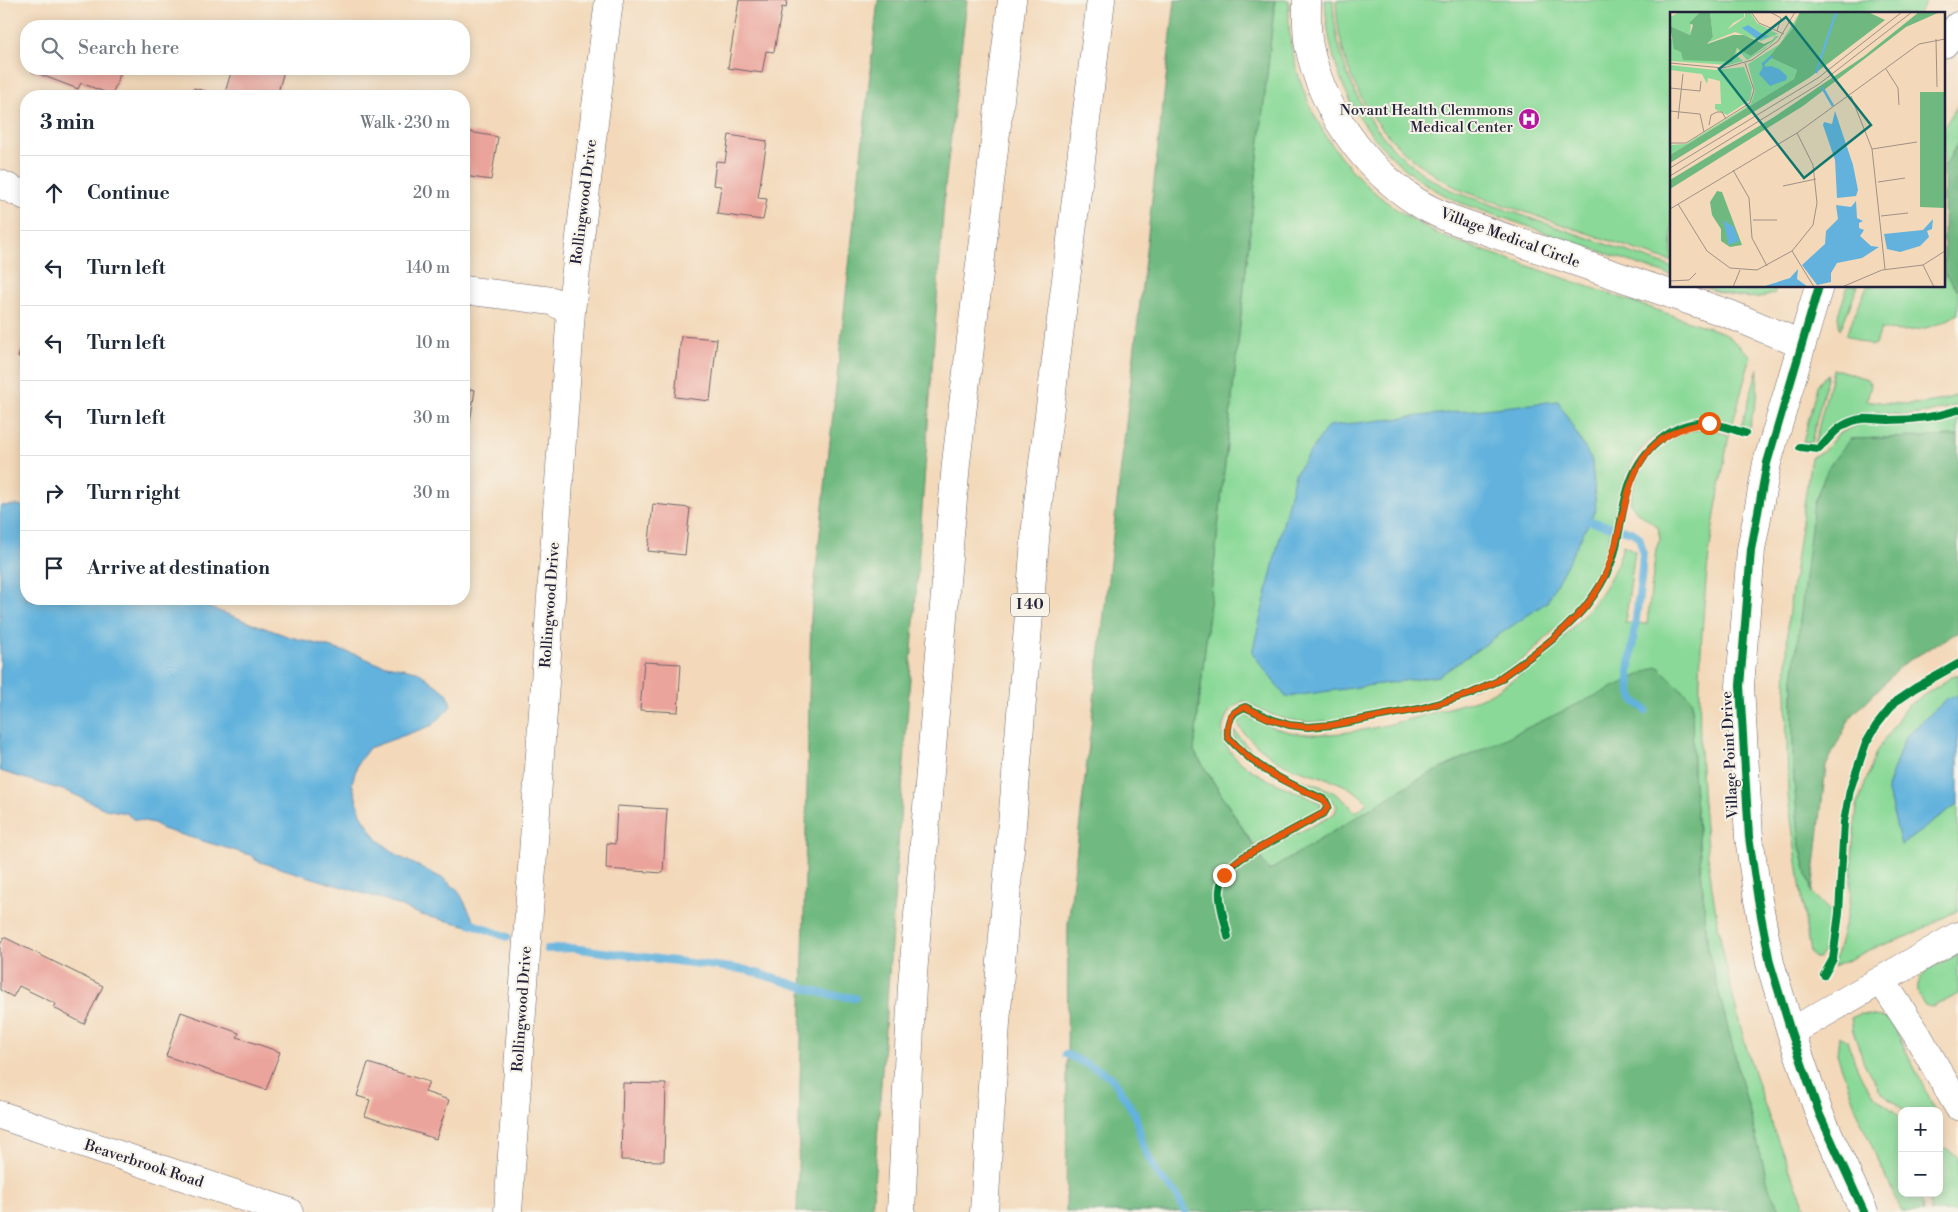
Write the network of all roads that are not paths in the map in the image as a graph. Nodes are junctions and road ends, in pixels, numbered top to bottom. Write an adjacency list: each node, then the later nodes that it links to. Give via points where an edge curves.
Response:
1 (609, 0): 11 (main road, Rollingwood Drive)
2 (1012, 0): 20 (main road, via 956,463 912,986)
3 (1101, 0): 21 (main road, I 40, via 1038,503)
4 (1306, 0): 12 (main road, Village Medical Circle, via 1309,44 1327,100 1345,131 1369,161 1417,203 1451,219 1729,314)
5 (1958, 26): 6 (main road)
6 (1946, 41)
7 (0, 184): 8 (main road)
8 (20, 193)
9 (1818, 288): 12 (main road, Village Point Drive)
10 (470, 291): 11 (main road, via 552,301)
11 (571, 311): 19 (main road, Rollingwood Drive)
12 (1801, 344): 15 (main road, Village Point Drive, via 1772,440 1751,550 1740,686 1749,837 1758,900 1770,963)
13 (1958, 936): 14 (main road)
14 (1881, 980): 15 (main road); 16 (main road)
15 (1791, 1032): 22 (main road, Village Point Drive, via 1819,1112)
16 (1956, 1103)
17 (0, 1115): 18 (main road, Beaverbrook Road)
18 (289, 1212)
19 (508, 1212)
20 (901, 1212)
21 (984, 1212)
22 (1864, 1212)

